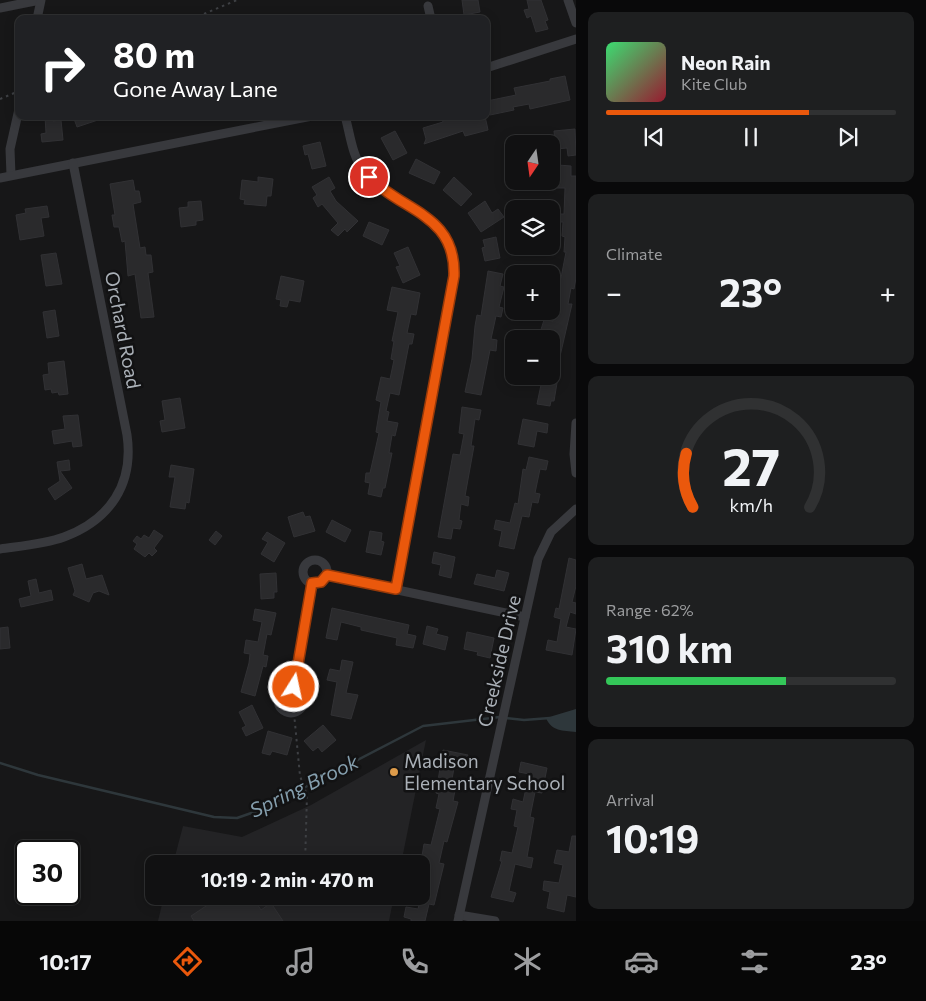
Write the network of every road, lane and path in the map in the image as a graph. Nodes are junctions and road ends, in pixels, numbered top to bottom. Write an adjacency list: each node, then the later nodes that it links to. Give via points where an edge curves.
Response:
1 (41, 0): 5 (street); 6 (street)
2 (237, 0): 7 (path)
3 (568, 0): 9 (street)
4 (428, 6): 8 (street)
5 (0, 8)
6 (38, 15)
7 (201, 15)
8 (430, 15)
9 (576, 23)
10 (576, 39): 11 (street)
11 (490, 67)
12 (15, 93): 13 (path)
13 (0, 99)
14 (17, 120): 18 (street, via 10,149)
15 (292, 120): 17 (street)
16 (346, 120): 26 (street, via 362,169 385,191 422,212 444,233 453,261 454,276)
17 (73, 163): 18 (street); 23 (street, Orchard Road, via 129,450 126,477 113,502 89,524 62,538)
18 (12, 175): 19 (street)
19 (0, 178)
20 (576, 422): 21 (street)
21 (576, 473)
22 (576, 510): 27 (street, Creekside Drive, via 557,524 542,548)
23 (0, 550)
24 (327, 575): 25 (street, via 321,582); 25 (street, via 323,562 310,561 303,573); 26 (street)
25 (312, 583): 28 (street)
26 (396, 589): 27 (street)
27 (525, 618): 31 (street, Creekside Drive)
28 (294, 687): 29 (street, via 304,698 302,708); 29 (street, via 284,689 278,698 284,712)
29 (294, 714): 30 (path, via 300,776 306,795)
30 (305, 855)
31 (458, 918): 32 (street)
32 (495, 921)

